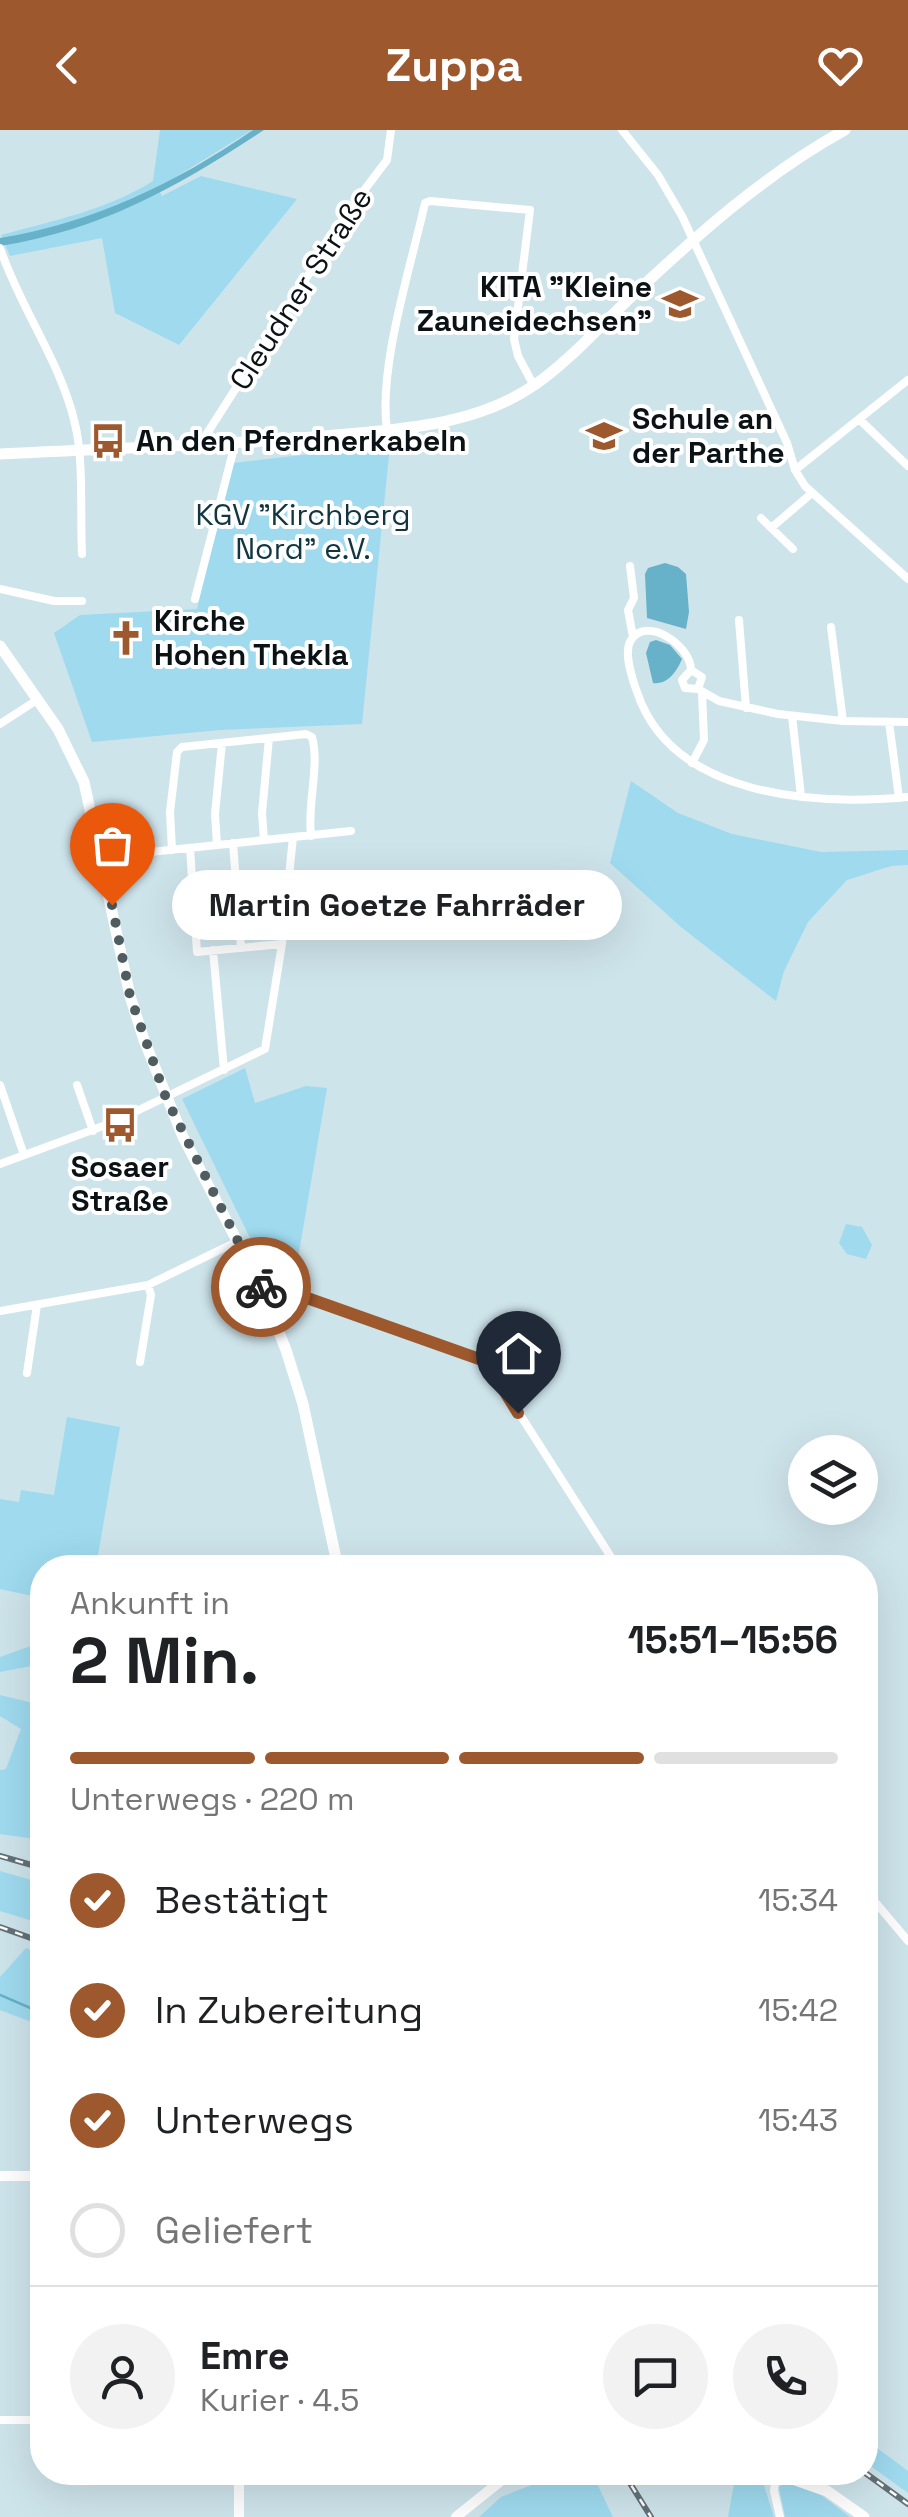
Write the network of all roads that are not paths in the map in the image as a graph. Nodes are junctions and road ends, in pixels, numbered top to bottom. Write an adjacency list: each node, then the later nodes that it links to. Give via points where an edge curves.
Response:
1 (392, 130): 11 (street, Cleudner Straße, via 388,160 353,205)
2 (622, 130): 4 (street, via 658,175)
3 (845, 130): 4 (main road, via 756,188)
4 (694, 240): 7 (main road); 15 (street)
5 (1, 252): 12 (street, via 52,361 75,423)
6 (908, 380): 8 (street)
7 (534, 386): 9 (main road, via 458,420); 9 (street, via 514,339 530,210 426,202 391,357)
8 (859, 419): 14 (street); 15 (street)
9 (387, 430): 10 (main road)
10 (234, 444): 11 (main road); 24 (street)
11 (204, 446): 12 (main road)
12 (77, 450): 13 (main road); 20 (street)
13 (0, 454)
14 (908, 466)
15 (795, 470): 16 (street)
16 (812, 493): 18 (street); 22 (street)
17 (760, 518): 18 (street)
18 (771, 528): 19 (street)
19 (793, 549)
20 (82, 554)
21 (630, 566): 28 (street)
22 (908, 579)
23 (0, 588): 25 (street)
24 (195, 599)
25 (82, 601)
26 (739, 620): 33 (street)
27 (831, 627): 35 (street)
28 (633, 637): 30 (street, via 644,631 668,638 688,654); 41 (street, via 628,646 641,705 665,742)
29 (0, 646): 32 (main road)
30 (691, 670): 31 (street, via 702,677); 31 (street, via 683,684)
31 (700, 690): 33 (street); 41 (street, via 704,740)
32 (37, 700): 38 (street); 52 (main road, via 84,782)
33 (746, 708): 34 (street)
34 (792, 716): 35 (street); 42 (street)
35 (843, 721): 36 (street)
36 (890, 722): 37 (street); 43 (street)
37 (908, 722)
38 (0, 724)
39 (269, 738): 40 (street); 45 (street, via 314,739); 47 (street)
40 (222, 743): 49 (street); 51 (street, via 177,752)
41 (692, 763): 42 (street, via 742,784)
42 (801, 796): 43 (street)
43 (903, 798)
44 (351, 831): 45 (street)
45 (311, 836): 46 (street)
46 (293, 837): 47 (street); 53 (street)
47 (264, 840): 48 (street)
48 (233, 843): 49 (street); 54 (street)
49 (217, 845): 50 (street)
50 (190, 848): 51 (street); 55 (street, via 197,952)
51 (172, 850): 52 (street)
52 (102, 857): 59 (main road, via 130,996)
53 (282, 944): 54 (street); 56 (street, via 266,1049)
54 (242, 948): 55 (street)
55 (213, 950): 56 (street)
56 (224, 1070): 59 (street)
57 (0, 1085): 61 (street)
58 (77, 1085): 60 (street)
59 (166, 1098): 60 (street); 63 (main road)
60 (93, 1130): 61 (street)
61 (24, 1155): 62 (street)
62 (0, 1164)
63 (236, 1242): 64 (street); 65 (main road)
64 (148, 1285): 66 (street); 68 (street)
65 (262, 1289): 70 (main road, via 303,1404); 71 (street, via 279,1288 482,1360)
66 (37, 1305): 67 (street); 69 (street)
67 (0, 1311)
68 (140, 1362)
69 (28, 1373)
70 (335, 1555)
71 (610, 1555)
72 (878, 1905): 73 (street)
73 (908, 1941)
74 (0, 2176): 75 (street)
75 (30, 2176)
76 (0, 2420): 77 (street)
77 (30, 2420)
78 (238, 2485): 82 (street)
79 (496, 2485): 83 (street)
80 (774, 2485): 84 (street)
81 (809, 2485): 85 (main road)
82 (239, 2517)
83 (456, 2517)
84 (780, 2517)
85 (864, 2517)

